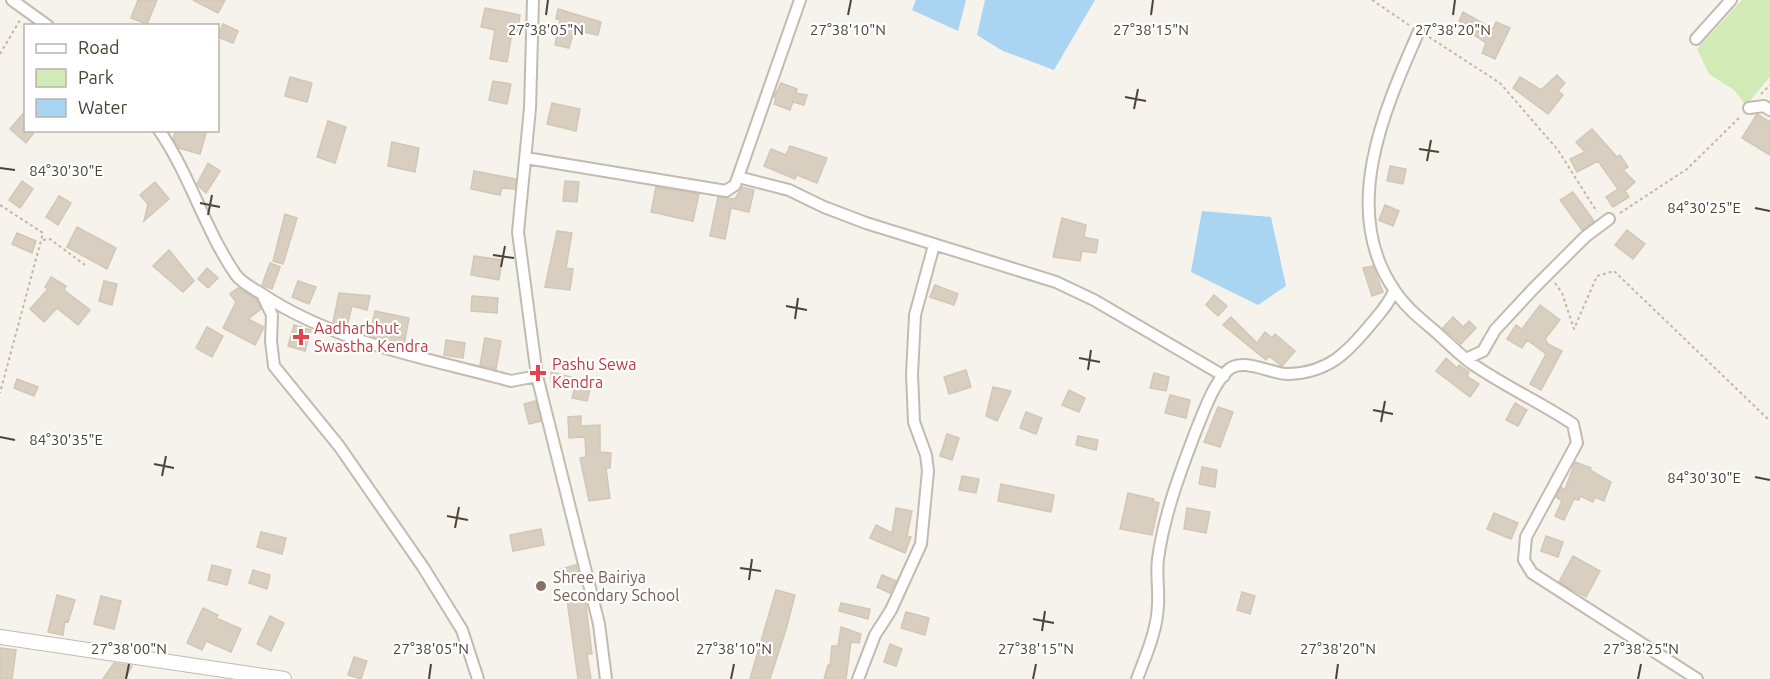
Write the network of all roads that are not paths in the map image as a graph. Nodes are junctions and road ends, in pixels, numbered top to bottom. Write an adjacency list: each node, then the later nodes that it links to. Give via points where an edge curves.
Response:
1 (12, 0): 5 (street)
2 (533, 0): 11 (street)
3 (800, 0): 12 (street)
4 (1731, 0): 7 (street)
5 (45, 24)
6 (1419, 31): 15 (street, via 1384,118 1368,190 1369,228)
7 (1696, 39)
8 (1749, 108): 9 (street, via 1764,106)
9 (1770, 110)
10 (160, 132): 16 (street, via 237,277)
11 (526, 158): 12 (street, via 726,191); 18 (street, via 518,232)
12 (738, 177): 14 (street, via 789,190 824,207)
13 (1609, 219): 17 (street, via 1549,273 1495,330 1483,351)
14 (934, 245): 19 (street, via 1056,282); 24 (street, via 915,315 912,374 914,422 928,471 921,544 891,610 875,635)
15 (1394, 291): 17 (street); 19 (street, via 1350,349 1324,366 1287,374 1235,366)
16 (262, 294): 18 (street, via 320,327 511,381); 22 (street, via 272,315 274,366 345,455 423,567 462,630)
17 (1466, 359): 26 (street, via 1573,424 1577,436 1577,443 1526,537 1524,560 1532,573)
18 (537, 376): 23 (street, via 599,624)
19 (1224, 376): 25 (street, via 1197,429 1165,525 1158,560 1156,621)
20 (0, 638): 21 (street)
21 (284, 679)
22 (478, 679)
23 (606, 679)
24 (858, 679)
25 (1137, 679)
26 (1697, 679)

